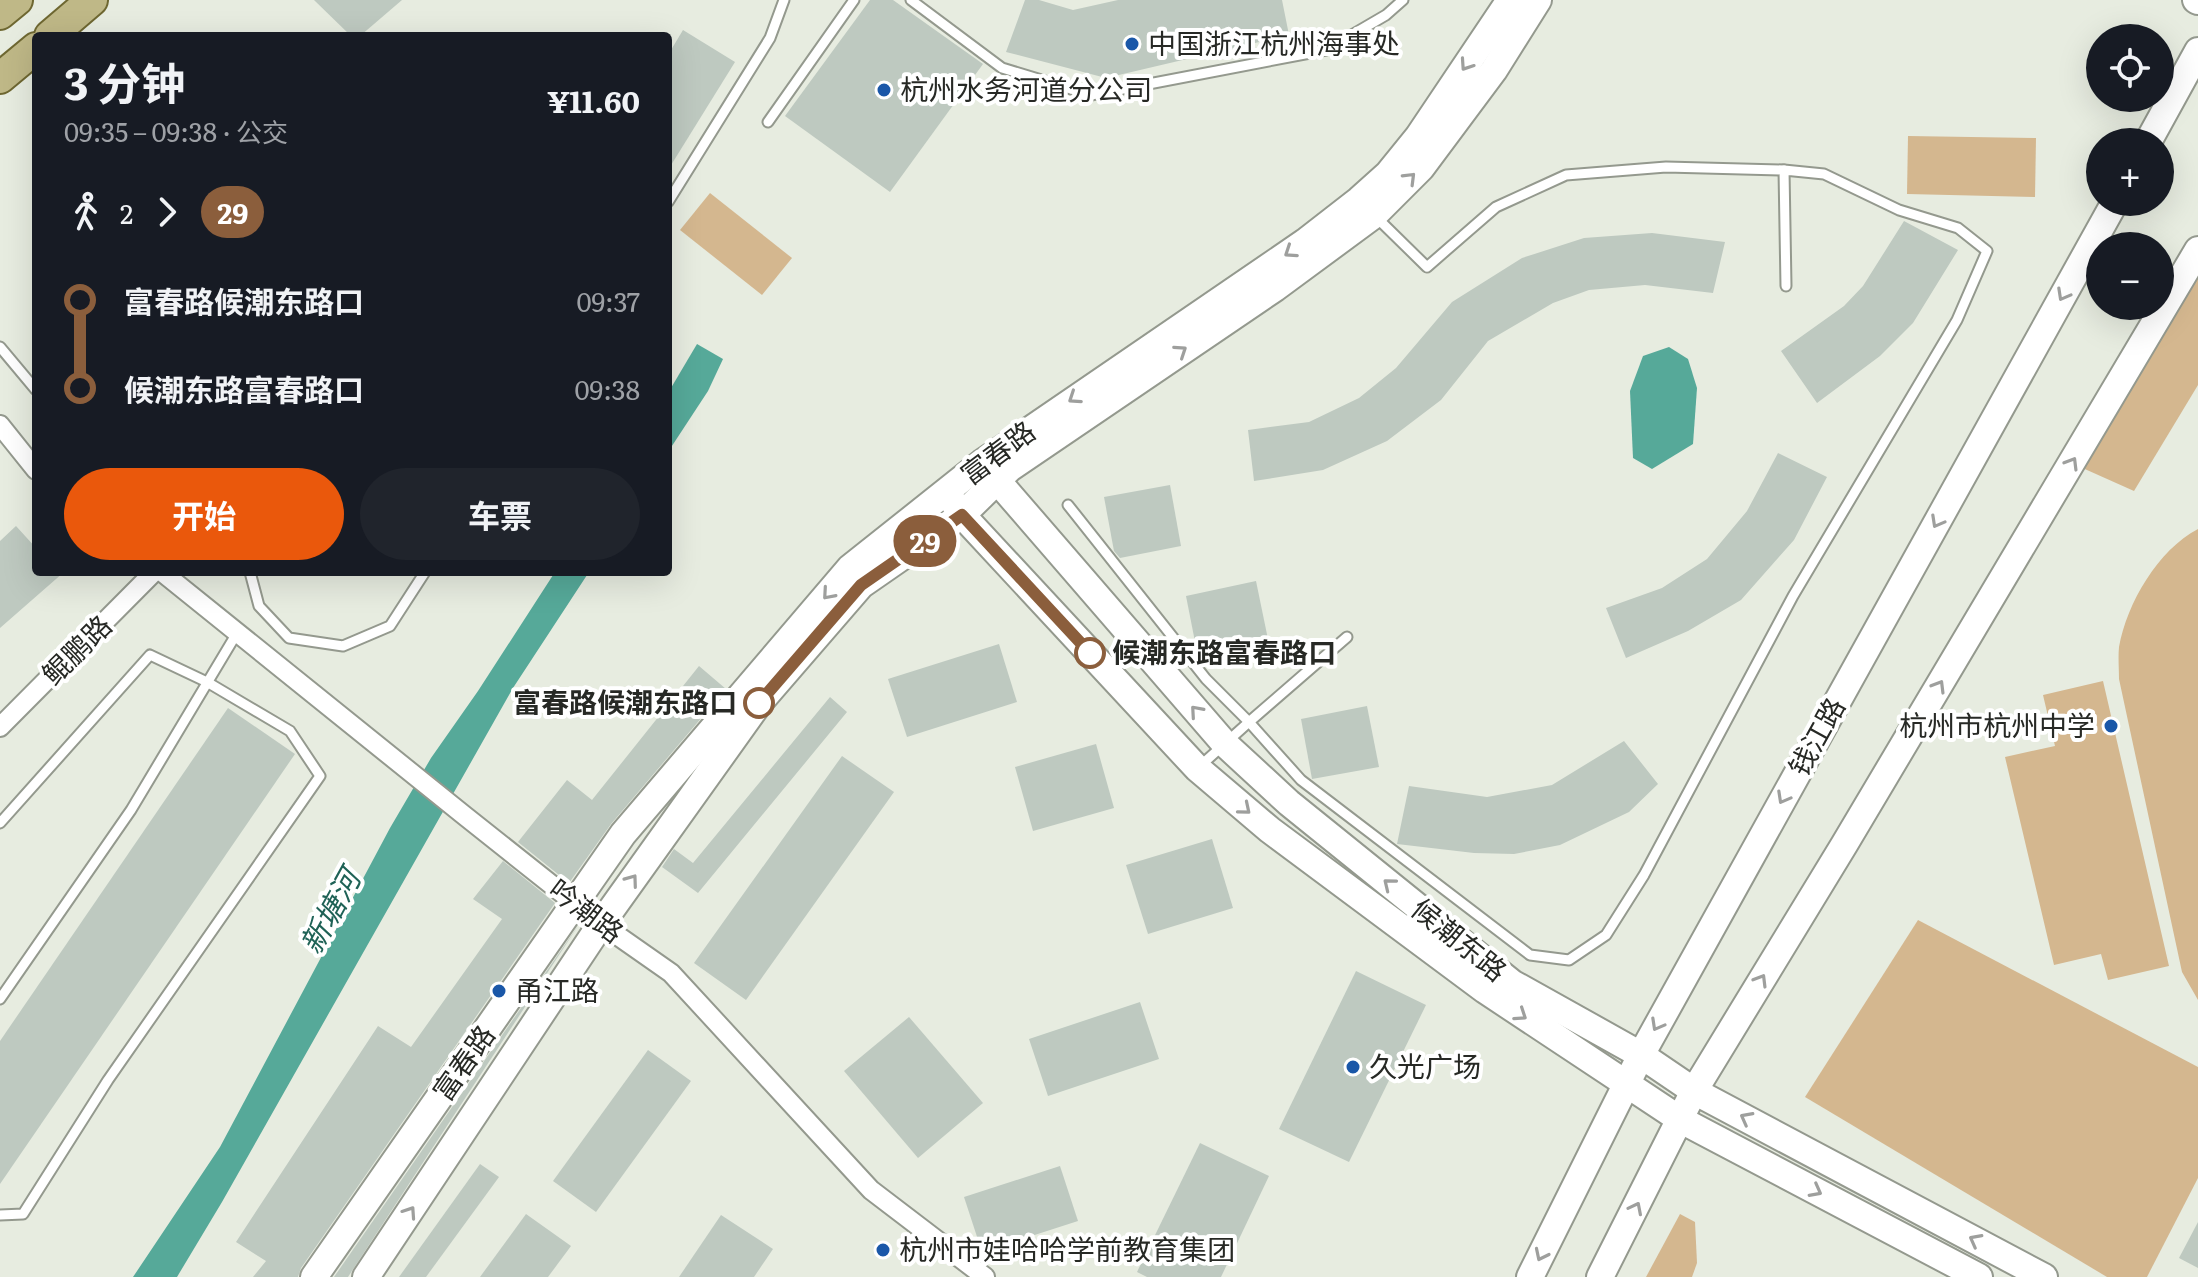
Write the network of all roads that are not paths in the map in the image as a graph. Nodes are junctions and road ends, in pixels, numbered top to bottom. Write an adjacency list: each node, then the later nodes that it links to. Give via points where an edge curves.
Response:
1 (17, 0): 8 (main road)
2 (92, 0): 9 (main road)
3 (784, 0): 16 (lane, via 770,38)
4 (854, 0): 13 (lane)
5 (911, 0): 6 (lane, via 1002,68 1091,95 1326,50)
6 (1403, 0)
7 (1518, 3): 17 (street, 富春路, one-way to 7, via 1421,168 1494,70); 25 (street, 富春路, one-way to 25, via 1418,137 1359,200)
8 (0, 14)
9 (55, 32)
10 (32, 51): 12 (main road)
11 (2198, 51): 14 (street)
12 (0, 78)
13 (768, 122)
14 (2156, 128)
15 (1784, 170): 17 (lane, via 1666,167 1566,175 1496,207 1427,267); 20 (lane); 36 (lane, via 1824,174 1899,210 1958,228 1987,251 1957,320 1793,596 1644,875 1606,935 1569,960 1530,955 1301,780)
16 (672, 196)
17 (1374, 215): 25 (street, 富春路, one-way to 17, via 1010,468)
18 (2107, 216): 44 (street, 钱江路, one-way to 44)
19 (2198, 250): 46 (street, one-way to 19)
20 (1786, 286)
21 (0, 347): 22 (lane)
22 (32, 385)
23 (0, 425): 24 (street)
24 (32, 466)
25 (990, 471): 26 (street, 富春路); 28 (street, 富春路); 38 (street, 候潮东路, one-way to 25)
26 (946, 492): 28 (street, 候潮东路); 41 (street, 富春路, one-way to 41, via 850,568 623,834)
27 (1068, 505): 36 (lane, via 1206,679)
28 (962, 515): 39 (street, 候潮东路); 42 (street, 富春路, one-way to 28, via 759,703 861,585)
29 (150, 576): 37 (street, 鲲鹏路)
30 (167, 576): 33 (street, 吟潮路)
31 (251, 576): 32 (lane, via 259,606 289,638 343,646 390,626)
32 (422, 576)
33 (237, 633): 35 (lane); 41 (street, 吟潮路)
34 (1347, 637): 36 (lane)
35 (207, 682): 40 (lane, via 150,655); 43 (lane, via 131,810); 48 (lane, via 290,731 320,776 108,1080 23,1214)
36 (1249, 722): 38 (lane)
37 (0, 726)
38 (1225, 744): 39 (lane); 44 (street, 候潮东路, one-way to 38, via 1512,983 1289,803)
39 (1197, 768): 45 (street, 候潮东路, one-way to 45, via 1270,830 1485,990)
40 (0, 823)
41 (575, 903): 42 (street, 吟潮路); 49 (street, 富春路)
42 (601, 924): 50 (street, 富春路, one-way to 42); 51 (street, 吟潮路, via 671,973 871,1190)
43 (0, 999)
44 (1641, 1055): 45 (street, 钱江路); 46 (street, 候潮东路)
45 (1626, 1085): 47 (street, 候潮东路); 52 (street, 钱江路, one-way to 52)
46 (1694, 1091): 47 (street); 55 (street, 候潮东路, one-way to 46)
47 (1681, 1120): 53 (street, one-way to 47); 54 (street, 候潮东路, one-way to 54)
48 (0, 1215)
49 (314, 1277)
50 (366, 1277)
51 (985, 1277)
52 (1530, 1277)
53 (1600, 1277)
54 (1979, 1277)
55 (2044, 1277)

